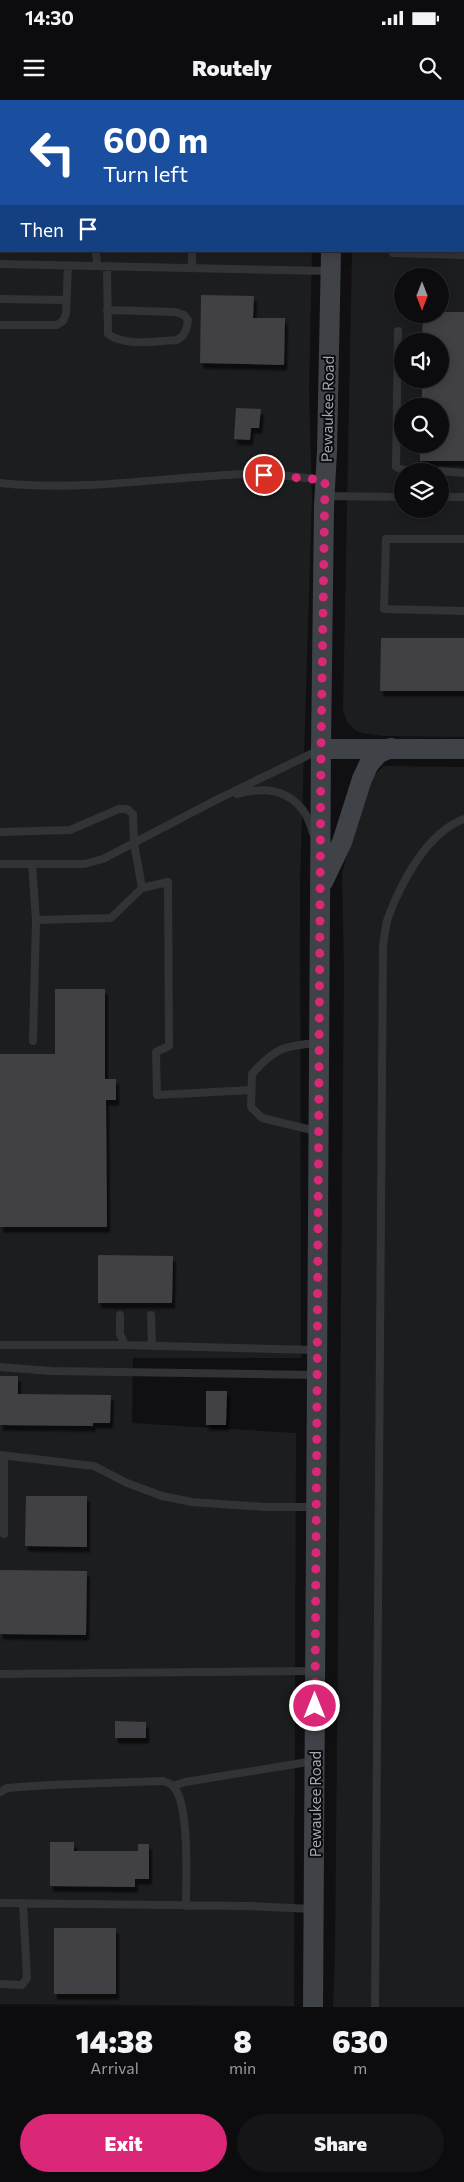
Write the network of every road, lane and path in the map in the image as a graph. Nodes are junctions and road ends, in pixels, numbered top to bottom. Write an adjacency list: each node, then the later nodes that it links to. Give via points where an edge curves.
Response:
1 (96, 252): 8 (lane)
2 (192, 252): 10 (lane)
3 (393, 252): 4 (lane)
4 (464, 255)
5 (330, 261): 10 (lane); 20 (main road, Pewaukee Road)
6 (0, 264): 7 (lane)
7 (68, 266): 8 (lane); 12 (lane)
8 (96, 266): 9 (lane)
9 (108, 266): 10 (lane); 13 (lane)
10 (192, 268)
11 (0, 299): 12 (lane)
12 (67, 300): 14 (lane, via 66,314 57,325)
13 (108, 310): 13 (lane, via 108,334 114,338 131,342 177,340 187,330 188,320 175,312)
14 (0, 325)
15 (398, 331): 16 (lane)
16 (396, 463)
17 (449, 472): 18 (lane)
18 (464, 473)
19 (0, 483): 20 (lane, via 106,484 246,474 282,476)
20 (325, 488): 21 (lane); 27 (main road, Pewaukee Road)
21 (394, 496)
22 (449, 497): 23 (lane)
23 (464, 498)
24 (464, 539): 25 (lane, via 386,538 384,609)
25 (464, 611)
26 (391, 748): 27 (main road); 28 (main road); 35 (main road, via 369,764 342,842)
27 (321, 749): 29 (lane); 35 (main road, Pewaukee Road)
28 (464, 749)
29 (216, 800): 32 (lane); 35 (lane, via 254,789 271,790 290,797 312,827)
30 (464, 819): 64 (lane, via 432,840 418,859 387,920 384,945)
31 (0, 832): 32 (lane, via 70,830 119,809 127,809 133,814)
32 (134, 843): 34 (lane, via 103,859 84,864); 36 (lane)
33 (0, 864): 34 (lane)
34 (32, 864): 37 (lane)
35 (320, 880): 39 (main road, Pewaukee Road)
36 (142, 888): 37 (lane, via 111,918); 40 (lane, via 168,882 169,1046 156,1052 157,1095)
37 (36, 920): 38 (lane)
38 (33, 1041)
39 (320, 1043): 40 (lane, via 293,1045 269,1055 252,1074); 41 (main road, Pewaukee Road)
40 (251, 1090): 41 (lane, via 251,1107 262,1118)
41 (319, 1131): 47 (main road, Pewaukee Road)
42 (120, 1315): 45 (lane, via 120,1334)
43 (151, 1315): 46 (lane)
44 (0, 1346): 45 (lane)
45 (125, 1346): 46 (lane)
46 (152, 1346): 47 (lane)
47 (318, 1350): 49 (main road, Pewaukee Road)
48 (0, 1367): 49 (lane, via 51,1371)
49 (317, 1375): 51 (main road, Pewaukee Road)
50 (2, 1455): 51 (lane, via 94,1466 126,1483 162,1496 192,1502); 52 (lane)
51 (316, 1507): 53 (main road, Pewaukee Road)
52 (4, 1534)
53 (316, 1671): 54 (lane); 55 (main road, Pewaukee Road)
54 (0, 1674)
55 (315, 1760): 56 (lane); 61 (main road, Pewaukee Road)
56 (173, 1786): 57 (lane, via 153,1781 48,1785 7,1788); 60 (lane, via 179,1797 187,1846)
57 (0, 1792)
58 (0, 1903): 59 (lane)
59 (23, 1903): 60 (lane); 62 (lane, via 27,1978 22,1984)
60 (186, 1906): 61 (lane)
61 (314, 1909): 63 (main road, Pewaukee Road)
62 (0, 1984)
63 (314, 2007)
64 (375, 2007)

